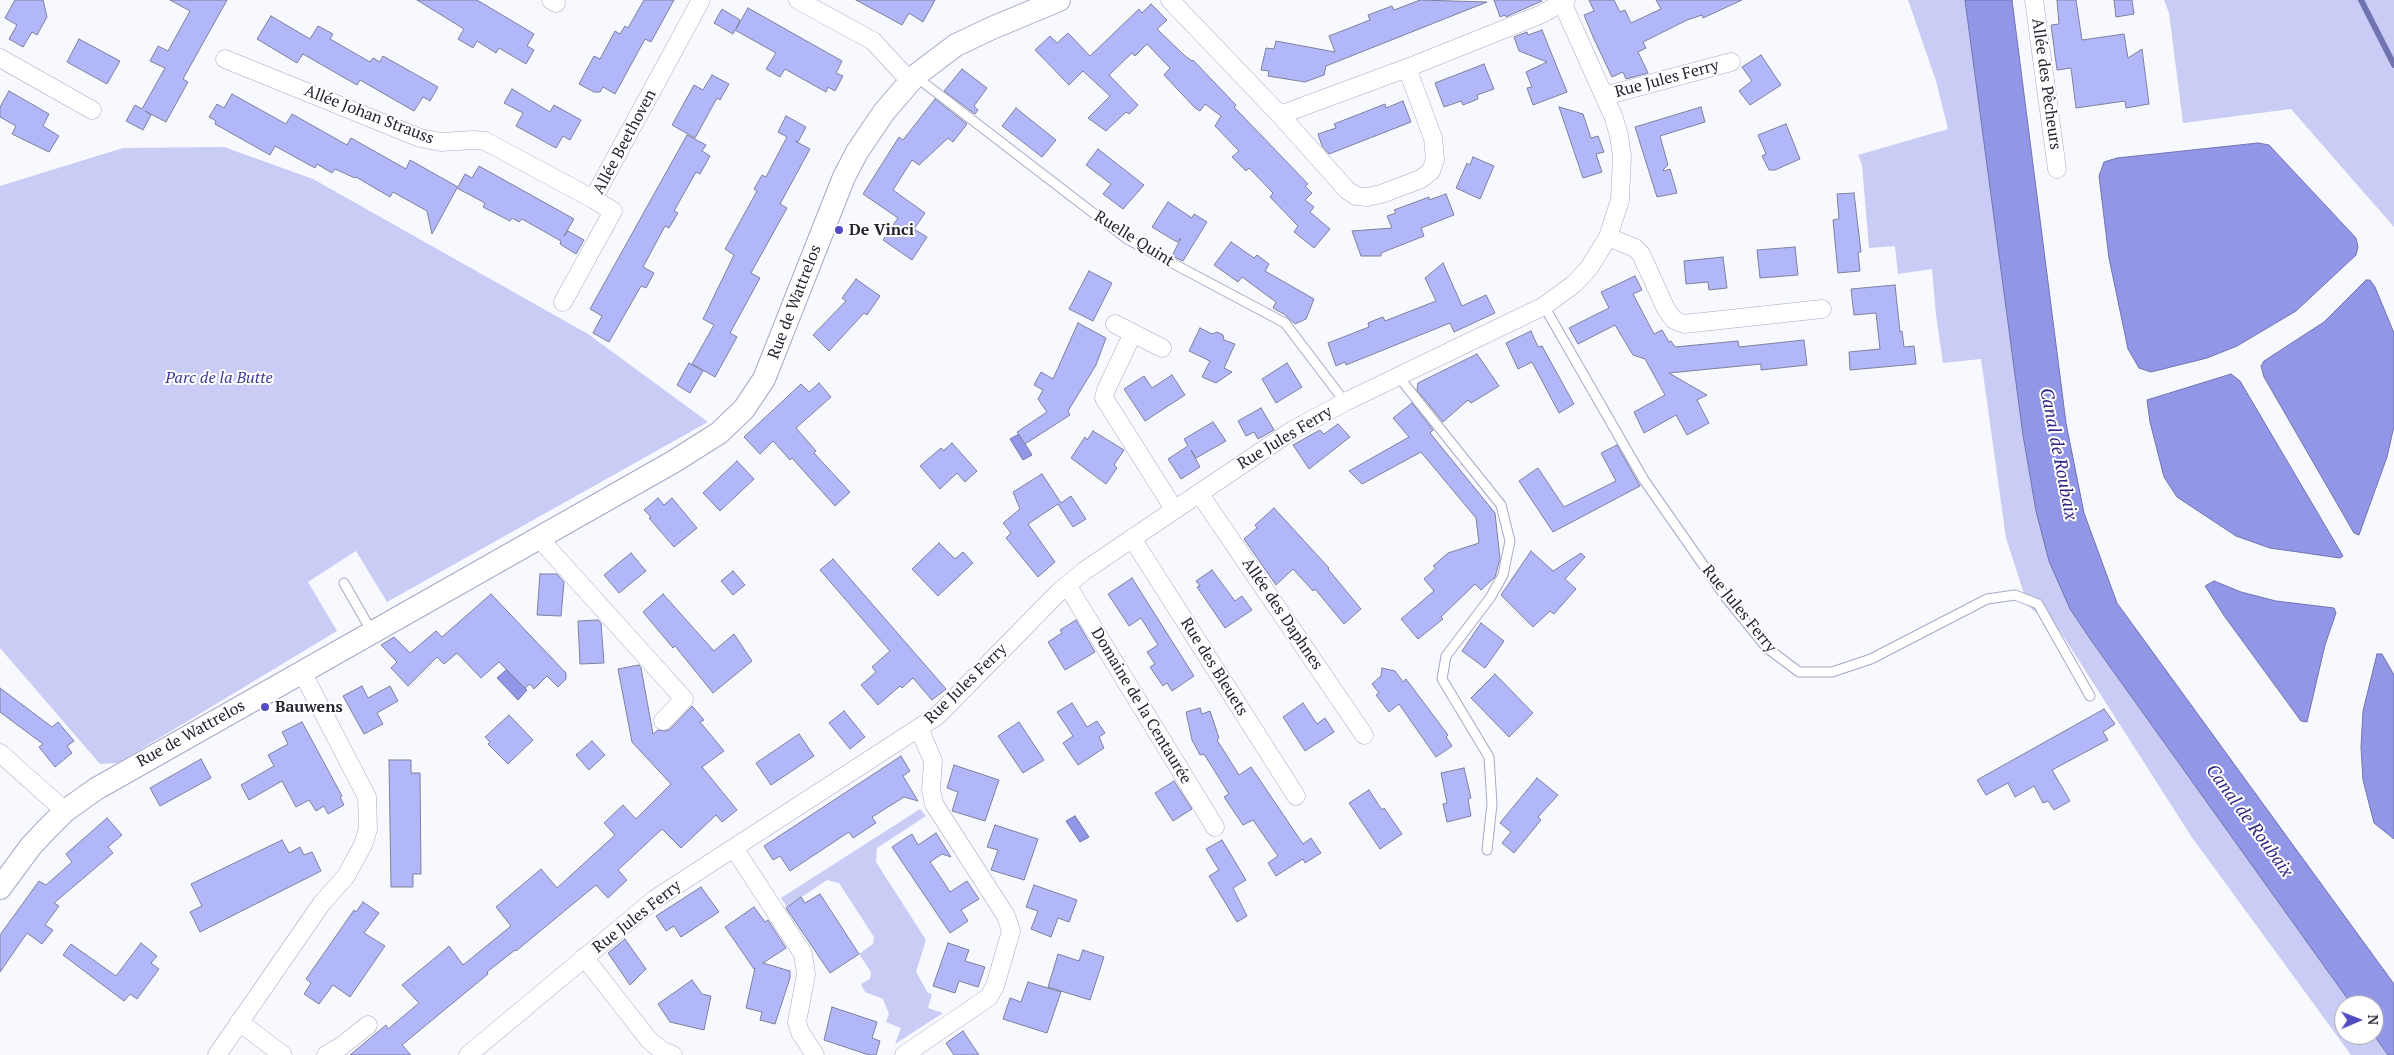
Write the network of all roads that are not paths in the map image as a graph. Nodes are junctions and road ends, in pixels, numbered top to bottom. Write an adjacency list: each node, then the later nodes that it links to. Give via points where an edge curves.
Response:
1 (701, 0): 16 (street, Allée Beethoven)
2 (798, 0): 11 (street, via 873,41)
3 (1059, 0): 11 (street, Rue de Wattrelos, via 971,37)
4 (1170, 0): 14 (street)
5 (2034, 0): 15 (street, Allée des Pêcheurs)
6 (1563, 1): 10 (street, via 1542,14); 12 (street, Rue Jules Ferry)
7 (0, 58): 13 (street)
8 (225, 59): 16 (street, Allée Johan Strauss, via 420,138 441,142 485,142)
9 (1731, 62): 12 (street, Rue Jules Ferry)
10 (1407, 68): 14 (street); 14 (street, via 1433,138 1435,160 1431,172 1421,179 1381,194 1362,197 1347,190)
11 (912, 79): 25 (lane, Ruelle Quint, via 1127,239 1285,323); 28 (street, Rue de Wattrelos, via 884,112 850,164 771,363 744,409 700,446)
12 (1604, 96): 17 (street, Rue Jules Ferry, via 1620,136 1622,156 1620,200)
13 (92, 110)
14 (1280, 115)
15 (2058, 169)
16 (593, 199): 18 (street, Allée Beethoven, via 613,211)
17 (1608, 237): 19 (street, Rue Jules Ferry, via 1589,268 1574,284); 20 (street, via 1635,248 1641,254 1666,309 1674,320 1684,324)
18 (563, 302)
19 (1544, 306): 24 (street, Rue Jules Ferry); 34 (lane, Rue Jules Ferry, via 1644,480 1733,606 1767,648 1799,672 1832,672 1870,658 1987,599 2015,595 2038,604)
20 (1822, 309)
21 (1115, 324): 22 (street)
22 (1133, 333): 23 (street); 27 (street, via 1104,398)
23 (1162, 348)
24 (1398, 376): 25 (street, Rue Jules Ferry); 43 (lane, via 1501,505 1510,542 1502,576 1490,598 1446,656 1442,680 1490,757 1492,804)
25 (1345, 402): 26 (street, Rue Jules Ferry, via 1293,430)
26 (1199, 493): 27 (street, Rue Jules Ferry); 37 (street, Allée des Daphnes)
27 (1174, 509): 29 (street, Rue Jules Ferry)
28 (539, 538): 32 (street, Rue de Wattrelos); 35 (street, via 684,699)
29 (1132, 538): 31 (street, Rue Jules Ferry); 39 (street, Rue des Bleuets)
30 (344, 583): 32 (lane)
31 (1067, 584): 36 (street, Rue Jules Ferry, via 952,702); 41 (street, Domaine de la Centaurée)
32 (372, 632): 33 (street, Rue de Wattrelos)
33 (302, 672): 40 (street, Rue de Wattrelos, via 116,776); 46 (street, via 367,797 368,829 346,876 322,903)
34 (2090, 696)
35 (663, 721)
36 (919, 728): 42 (street, Rue Jules Ferry); 54 (street, via 933,761 931,790 934,804 1006,916 1011,931 989,997)
37 (1364, 735)
38 (0, 753): 40 (street)
39 (1296, 796)
40 (65, 811): 44 (street, Rue de Wattrelos, via 31,846)
41 (1215, 827)
42 (734, 848): 45 (street, Rue Jules Ferry, via 655,899); 53 (street, via 803,954 806,974 797,1022)
43 (1488, 850)
44 (0, 888)
45 (584, 957): 51 (street, Rue Jules Ferry); 52 (street, via 649,1040)
46 (239, 1022): 48 (street); 49 (street)
47 (368, 1025): 50 (street)
48 (216, 1055)
49 (283, 1055)
50 (326, 1055)
51 (468, 1055)
52 (673, 1055)
53 (815, 1055)
54 (904, 1055)

